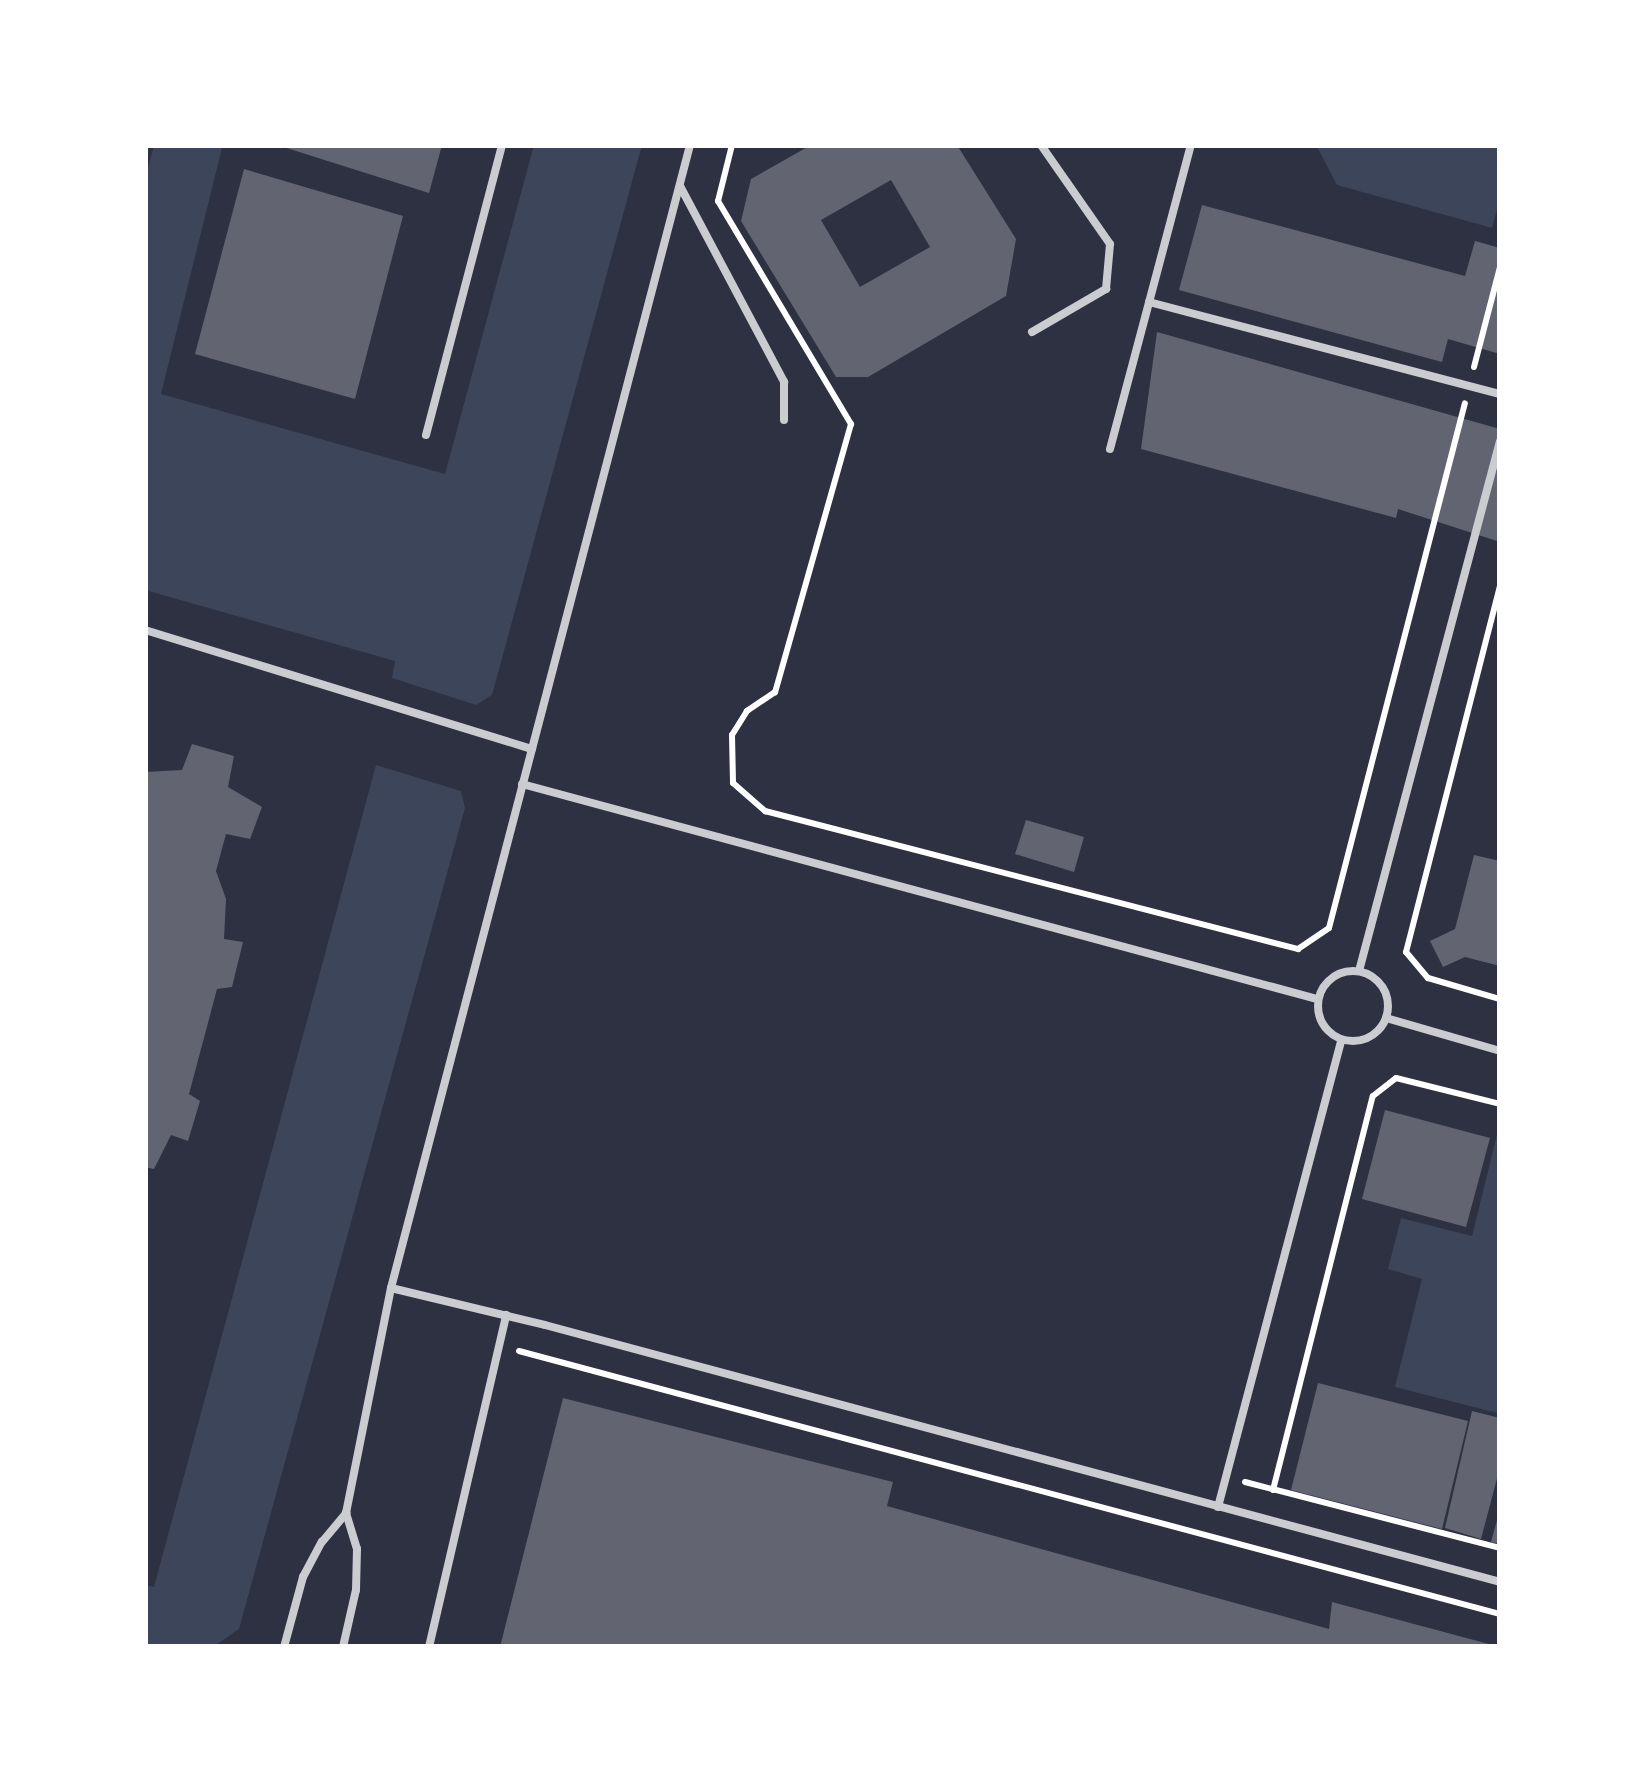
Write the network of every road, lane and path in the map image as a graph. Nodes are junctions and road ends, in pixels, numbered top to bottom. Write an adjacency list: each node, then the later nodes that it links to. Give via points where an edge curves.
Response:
1 (502, 145): 13 (lane)
2 (690, 145): 6 (lane)
3 (732, 145): 10 (path, via 718,201 851,424 774,692 747,711 732,735 733,783 765,812 1298,948 1329,928)
4 (1041, 145): 9 (lane, via 1110,244 1106,289)
5 (1190, 145): 8 (lane)
6 (680, 186): 12 (lane, via 784,382); 18 (lane)
7 (1500, 267): 10 (path)
8 (1150, 302): 10 (lane); 15 (lane)
9 (1032, 332)
10 (1469, 386): 11 (lane)
11 (1500, 394)
12 (784, 420)
13 (426, 435)
14 (1500, 442): 20 (lane)
15 (1110, 450)
16 (1500, 586): 21 (path, via 1406,952 1428,978)
17 (145, 630): 18 (lane)
18 (532, 749): 19 (lane)
19 (522, 784): 22 (lane); 27 (lane)
20 (1359, 971): 22 (lane, via 1328,980); 23 (lane, via 1384,988)
21 (1500, 999)
22 (1317, 1000): 24 (lane, via 1322,1024)
23 (1386, 1018): 24 (lane, via 1373,1035); 25 (lane)
24 (1341, 1040): 30 (lane)
25 (1500, 1051)
26 (1500, 1104): 31 (path, via 1396,1078 1373,1096)
27 (391, 1288): 28 (lane); 33 (lane)
28 (506, 1315): 29 (lane); 32 (lane)
29 (498, 1346): 36 (path); 39 (lane)
30 (1226, 1477): 31 (path); 32 (lane)
31 (1273, 1490): 34 (path)
32 (1218, 1508): 35 (lane)
33 (346, 1514): 37 (lane, via 303,1578); 38 (lane, via 357,1550)
34 (1500, 1548)
35 (1500, 1582)
36 (1500, 1614)
37 (284, 1647)
38 (343, 1647)
39 (429, 1647)

